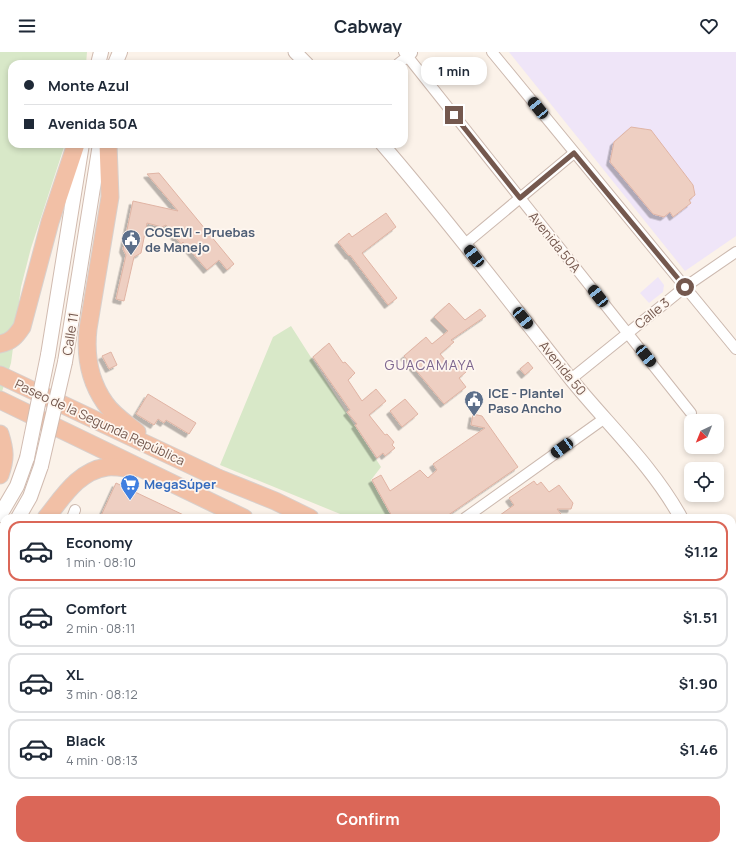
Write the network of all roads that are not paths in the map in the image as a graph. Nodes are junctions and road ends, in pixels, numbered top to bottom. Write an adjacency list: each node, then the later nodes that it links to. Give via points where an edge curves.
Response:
1 (295, 52): 4 (street)
2 (492, 52): 10 (street)
3 (408, 53): 11 (street, Avenida 50A)
4 (303, 60)
5 (75, 148): 16 (highway, via 50,222 22,327 16,336)
6 (81, 148): 28 (main road, Calle 11, bridge, via 48,355 27,458 17,486)
7 (99, 148): 29 (main road, Calle 11, bridge, via 65,362 42,466)
8 (108, 148): 24 (highway, via 110,197 88,329 87,359 90,375 105,404)
9 (385, 148): 12 (street, Avenida 50)
10 (574, 153): 11 (street); 14 (street)
11 (520, 198): 12 (street); 15 (street, Avenida 50A)
12 (465, 244): 19 (street, Avenida 50)
13 (736, 252): 14 (street, Calle 3)
14 (685, 287): 15 (street, Calle 3); 17 (street)
15 (627, 333): 19 (street, Calle 3); 21 (street, Avenida 50A)
16 (0, 344)
17 (736, 349)
18 (0, 374): 24 (highway, Paseo de la Segunda República)
19 (572, 379): 22 (street, Avenida 50)
20 (0, 400): 25 (highway, Paseo de la Segunda República)
21 (691, 413)
22 (605, 418): 34 (street); 35 (street, Avenida 50, via 660,484)
23 (0, 434): 26 (highway, via 5,461)
24 (155, 448): 27 (highway, Paseo de la Segunda República)
25 (145, 470): 30 (highway, via 108,467 88,472 73,484); 31 (highway, Paseo de la Segunda República)
26 (0, 475)
27 (275, 501): 32 (highway, Paseo de la Segunda República); 33 (highway)
28 (1, 514)
29 (20, 514)
30 (49, 514)
31 (234, 514)
32 (302, 514)
33 (307, 514)
34 (471, 514)
35 (678, 514)

